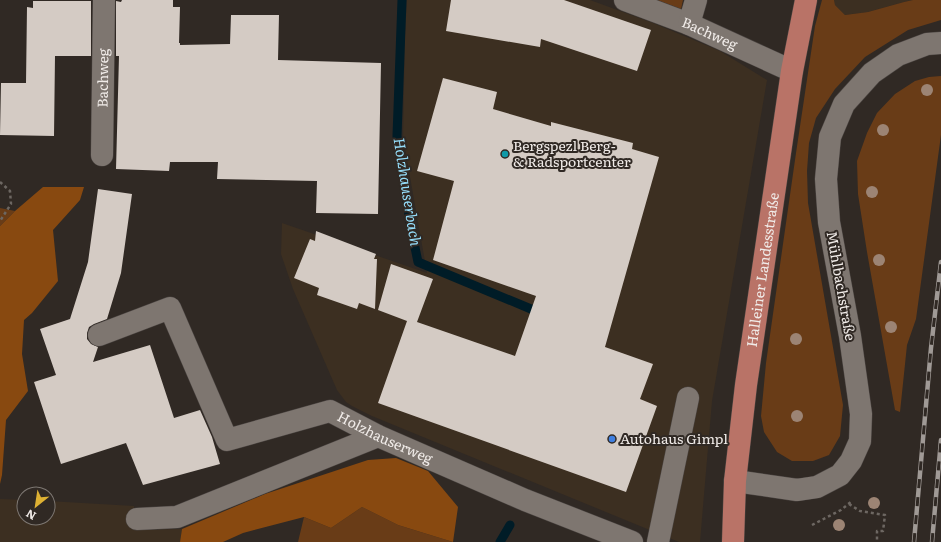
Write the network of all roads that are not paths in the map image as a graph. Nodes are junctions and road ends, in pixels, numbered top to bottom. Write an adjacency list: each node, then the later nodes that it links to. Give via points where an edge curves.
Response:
1 (104, 0): 8 (street, Bachweg)
2 (625, 0): 5 (street, Bachweg)
3 (696, 0): 5 (street)
4 (806, 0): 7 (main road, Halleiner Landesstraße)
5 (689, 24): 7 (street, Bachweg)
6 (941, 43): 12 (street, Mühlbachstraße, via 927,44 898,56 872,73 844,104 830,137 826,179 829,222 861,414 860,441 852,461 840,475 816,487 797,490)
7 (792, 71): 12 (main road, Halleiner Landesstraße, via 746,385)
8 (102, 155)
9 (99, 335): 11 (street, Holzhauserweg, via 170,308 227,440 330,411)
10 (688, 398): 15 (street)
11 (378, 436): 13 (street, via 177,517); 14 (street, Holzhauserweg, via 525,500)
12 (735, 481): 16 (main road, Halleiner Landesstraße)
13 (137, 519)
14 (632, 542)
15 (658, 542)
16 (733, 542)

